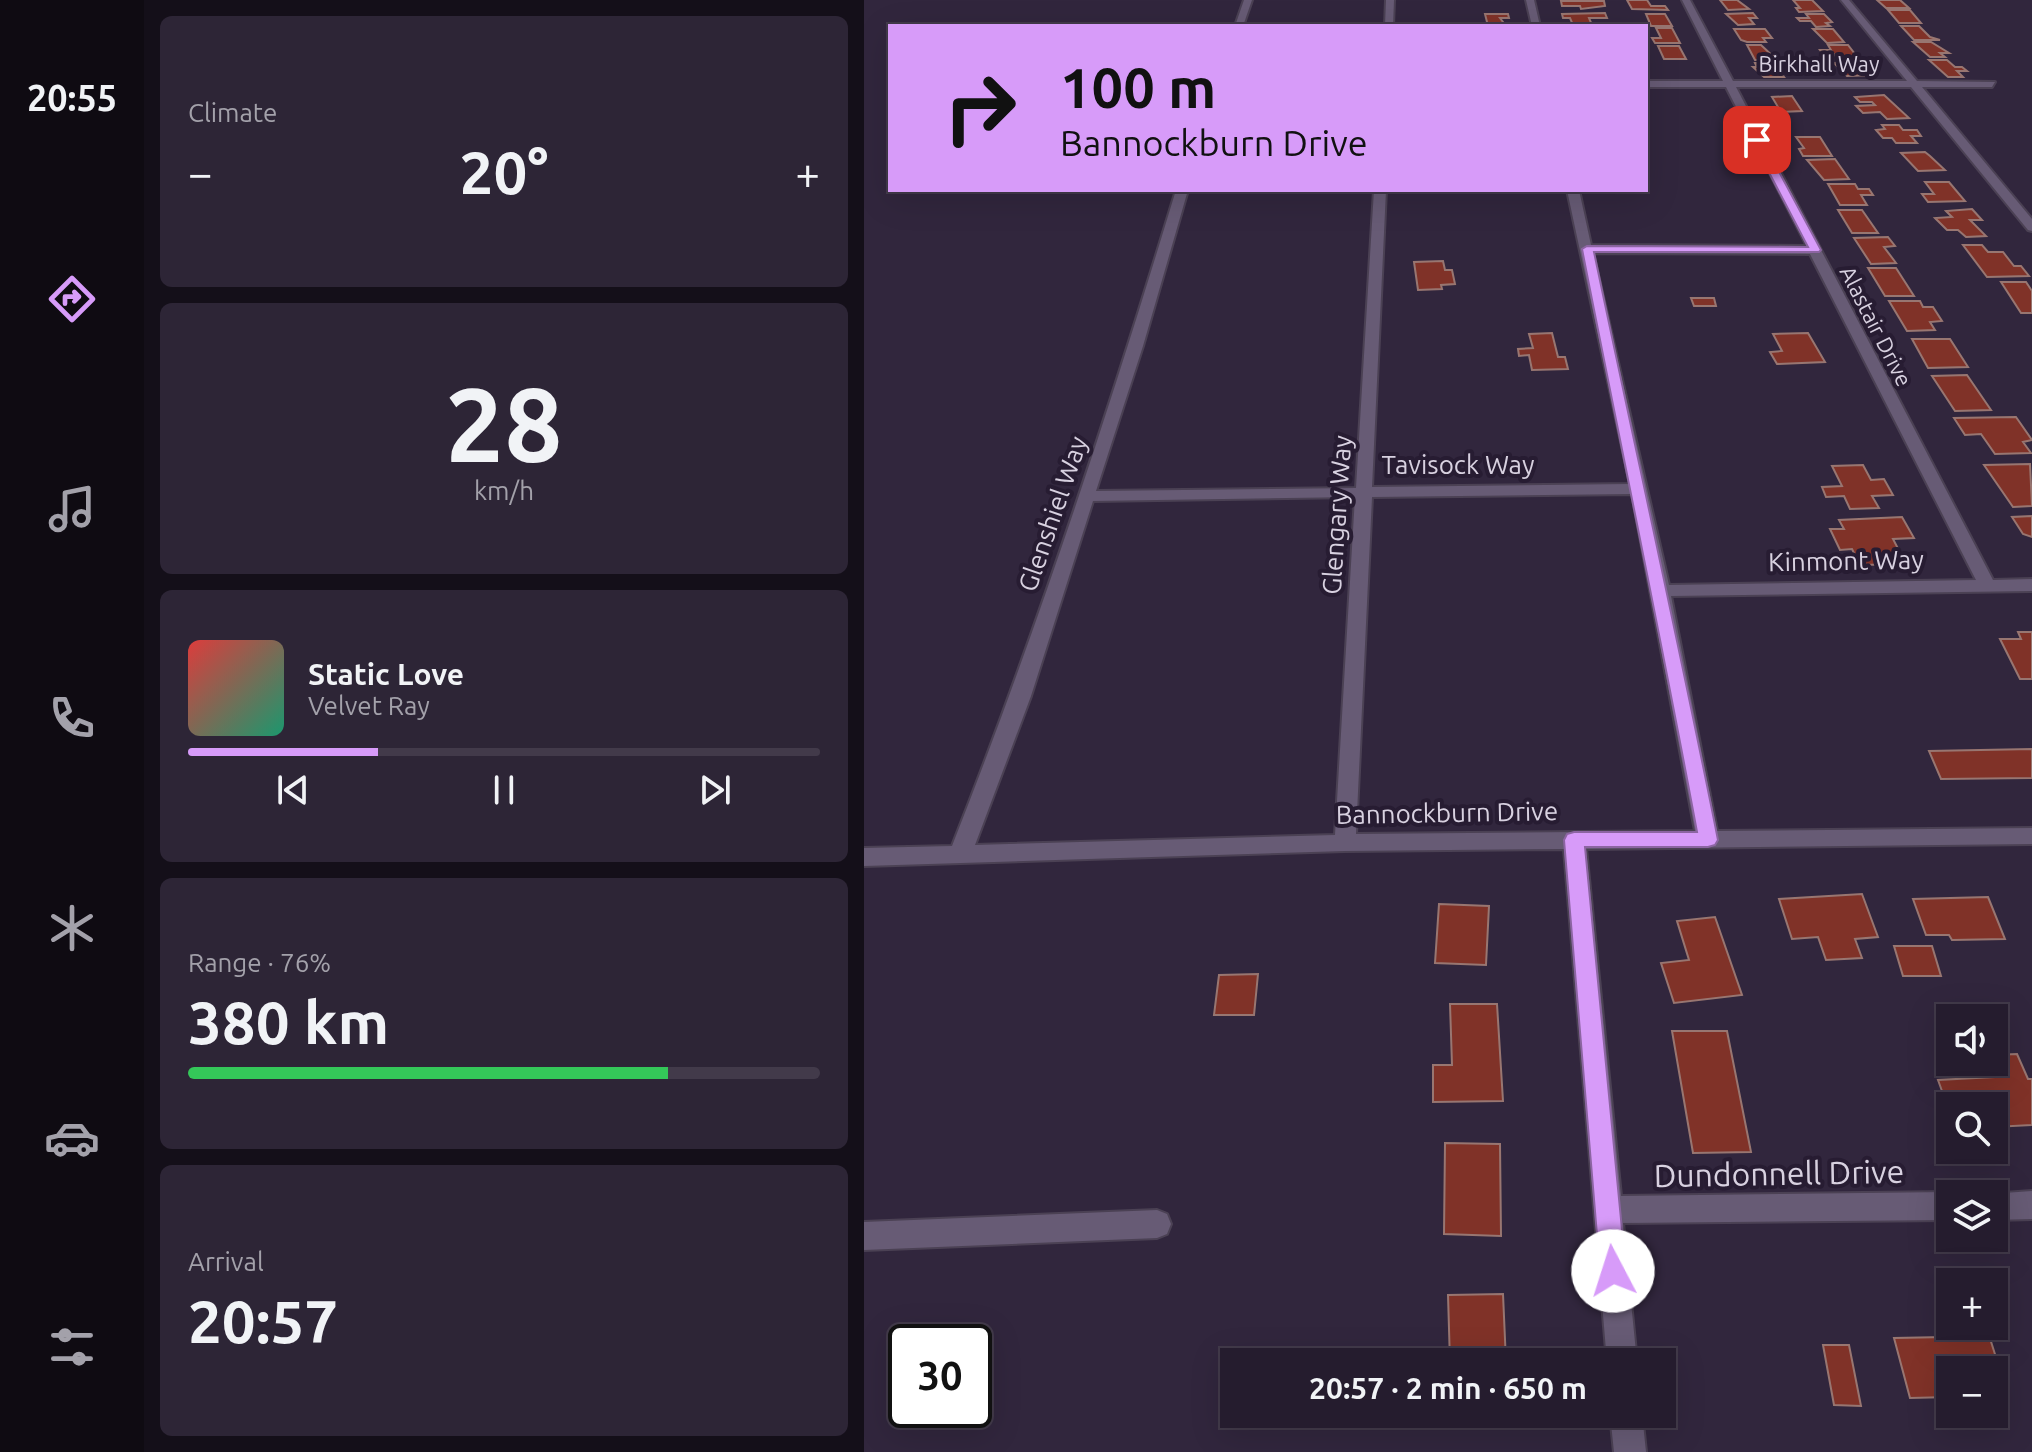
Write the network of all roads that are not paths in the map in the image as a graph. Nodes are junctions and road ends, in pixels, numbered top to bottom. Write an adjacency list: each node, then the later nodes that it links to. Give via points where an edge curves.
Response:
1 (1248, 0): 6 (street)
2 (1390, 0): 7 (street)
3 (1530, 0): 8 (street)
4 (1686, 0): 10 (street, Alastair Drive)
5 (1845, 0): 11 (street)
6 (1240, 24)
7 (1389, 24)
8 (1536, 24)
9 (1648, 84): 10 (street, Birkhall Way)
10 (1728, 84): 11 (street, Birkhall Way); 18 (street, Alastair Drive)
11 (1913, 84): 12 (street, Birkhall Way); 16 (street)
12 (1992, 84)
13 (1181, 192): 21 (street, Glenshiel Way)
14 (1380, 192): 20 (street, Glengary Way)
15 (1573, 192): 17 (street)
16 (2032, 227)
17 (1587, 249): 18 (street); 19 (street)
18 (1815, 250): 22 (street, Alastair Drive)
19 (1636, 489): 20 (street, Tavisock Way); 24 (street)
20 (1365, 491): 21 (street, Tavisock Way); 28 (street, Glengary Way)
21 (1087, 496): 29 (street, Glenshiel Way, via 1021,696)
22 (1987, 585): 23 (street, Kinmont Way); 24 (street, Kinmont Way)
23 (2032, 585)
24 (1661, 591): 27 (street)
25 (2032, 836): 27 (street, Bannockburn Drive)
26 (1574, 840): 27 (street, Bannockburn Drive); 28 (street, Bannockburn Drive); 34 (street)
27 (1708, 840)
28 (1345, 843): 29 (street, Bannockburn Drive)
29 (961, 852): 30 (street, Bannockburn Drive)
30 (864, 857)
31 (2032, 1205): 33 (street)
32 (1936, 1206): 34 (street, Dundonnell Drive)
33 (2008, 1206)
34 (1608, 1210): 37 (street)
35 (1157, 1224): 36 (street)
36 (864, 1236)
37 (1621, 1348)
38 (1627, 1428): 39 (street)
39 (1630, 1452)

